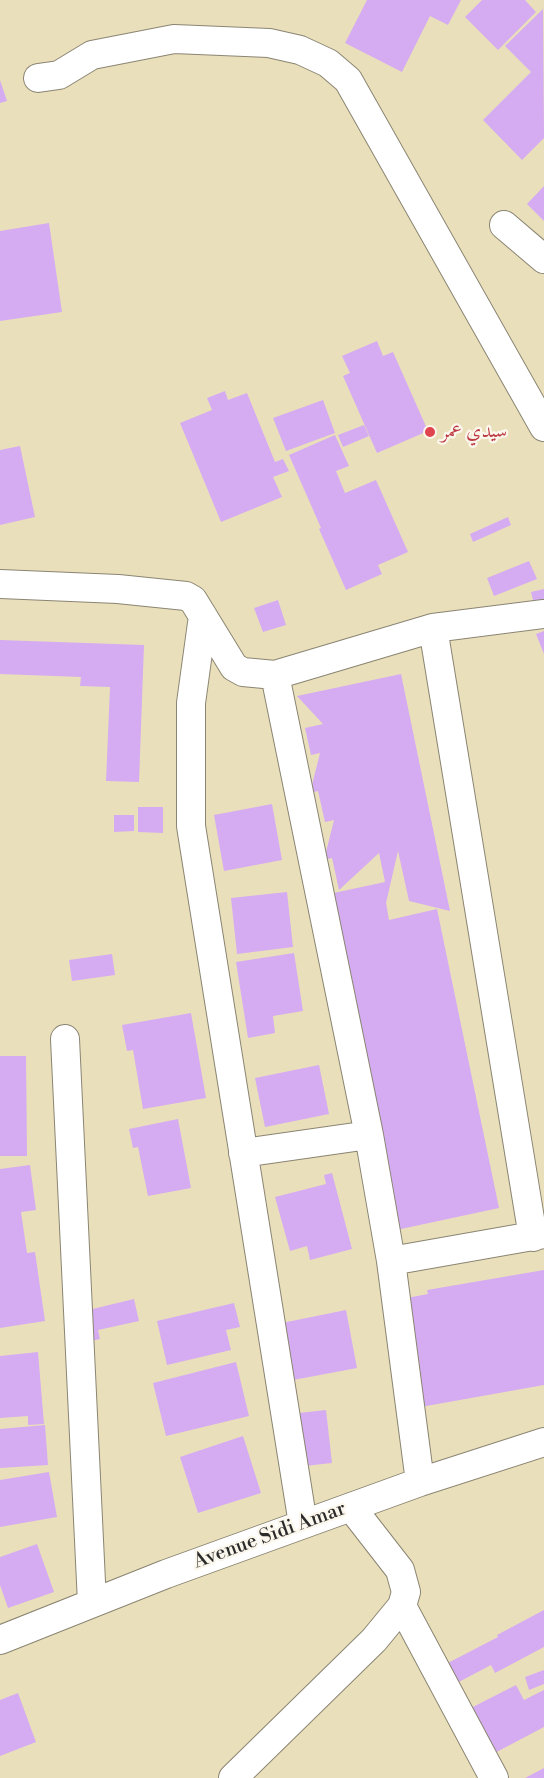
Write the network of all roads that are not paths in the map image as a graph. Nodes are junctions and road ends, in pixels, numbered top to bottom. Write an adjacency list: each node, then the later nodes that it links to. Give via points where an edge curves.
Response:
1 (38, 78): 4 (street, via 59,75 92,55 174,39 269,43 300,50 328,63 348,80)
2 (504, 225): 3 (street)
3 (544, 259)
4 (544, 427)
5 (0, 584): 7 (street, via 118,589 186,596 193,600)
6 (544, 614): 8 (street)
7 (203, 616): 9 (street, via 234,667 243,672); 12 (street, via 192,703 191,826)
8 (433, 628): 9 (street); 13 (street)
9 (274, 675): 11 (street)
10 (65, 1039): 19 (street)
11 (369, 1135): 12 (street); 14 (street)
12 (243, 1153): 18 (street)
13 (539, 1236): 14 (street)
14 (391, 1261): 16 (street)
15 (544, 1442): 16 (street, Avenue Sidi Amar)
16 (420, 1482): 17 (street, Avenue Sidi Amar)
17 (351, 1507): 18 (street, Avenue Sidi Amar); 20 (street, via 400,1570 406,1592)
18 (303, 1524): 19 (street, Avenue Sidi Amar)
19 (92, 1604): 21 (street, Avenue Sidi Amar)
20 (402, 1606): 22 (street, via 374,1640); 23 (street)
21 (0, 1640)
22 (233, 1778)
23 (494, 1778)

